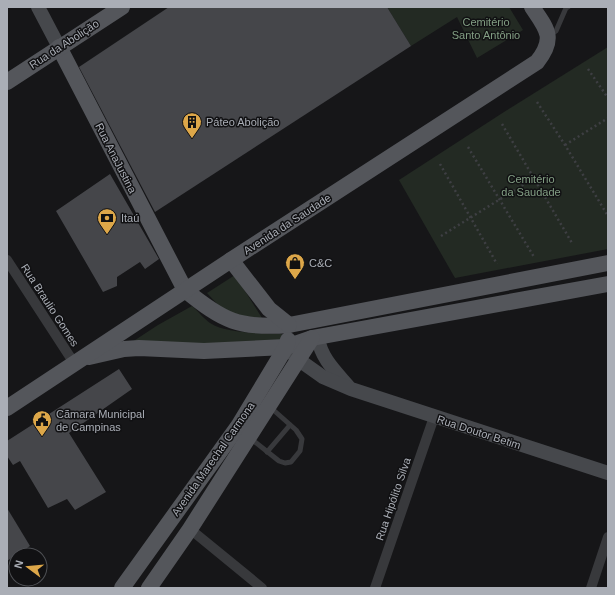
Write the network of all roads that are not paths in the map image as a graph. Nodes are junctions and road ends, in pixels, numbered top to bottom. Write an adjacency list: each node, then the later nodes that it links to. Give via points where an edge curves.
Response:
1 (38, 7): 6 (street)
2 (122, 7): 6 (main road, Rua da Abolição)
3 (532, 7): 5 (main road)
4 (566, 7): 5 (lane, via 556,31)
5 (547, 33): 9 (main road, Avenida da Saudade, via 544,54 537,62)
6 (59, 47): 7 (main road, Rua da Abolição); 12 (main road, Rua AnaJustina)
7 (7, 82)
8 (7, 260): 17 (street, Rua Braulio Gomes)
9 (231, 260): 12 (main road, Avenida da Saudade); 13 (main road, via 269,309)
10 (608, 263): 13 (main road, Rua AnaJustina)
11 (608, 284): 14 (main road)
12 (185, 290): 13 (main road, Rua AnaJustina, via 208,309 225,318 244,324); 17 (main road, Avenida da Saudade)
13 (292, 324): 15 (main road, Avenida Marechal Carmona)
14 (315, 338): 15 (main road); 16 (main road, Avenida Marechal Carmona); 18 (street, via 324,358)
15 (286, 347): 16 (street, Rua Doutor Betim); 17 (main road, via 204,351 124,349); 28 (main road, Avenida Marechal Carmona, via 239,425)
16 (299, 360): 18 (street, Rua Doutor Betim, via 323,377); 19 (main road, Avenida Marechal Carmona)
17 (77, 361): 20 (main road, Avenida da Saudade)
18 (351, 389): 21 (street, Rua Doutor Betim)
19 (269, 407): 22 (lane); 23 (main road, Avenida Marechal Carmona)
20 (7, 408)
21 (434, 417): 25 (street, Rua Doutor Betim); 31 (street, Rua Hipólito Silva)
22 (290, 425): 24 (lane); 24 (lane, via 302,440 300,451 291,462 280,461)
23 (250, 437): 24 (lane); 26 (main road, Avenida Marechal Carmona)
24 (268, 452)
25 (608, 473)
26 (190, 529): 29 (main road, Avenida Marechal Carmona); 30 (street)
27 (608, 537): 32 (street)
28 (122, 588)
29 (149, 588)
30 (262, 588)
31 (374, 588)
32 (591, 588)

